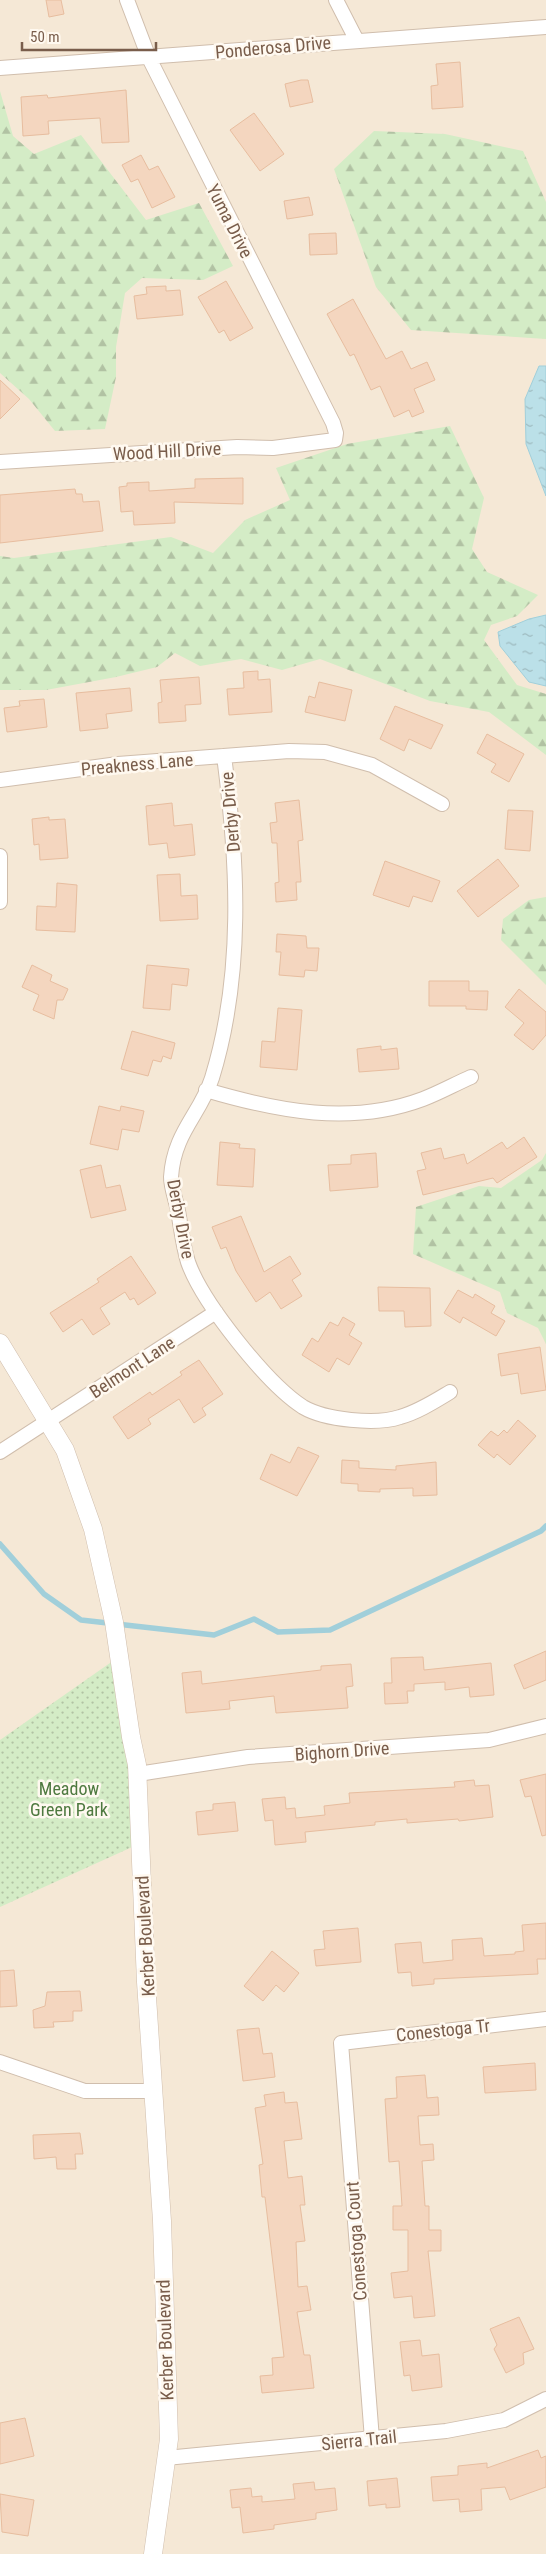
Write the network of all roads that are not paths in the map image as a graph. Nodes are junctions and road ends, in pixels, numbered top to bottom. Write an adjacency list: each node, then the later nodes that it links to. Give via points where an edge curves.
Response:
1 (127, 0): 5 (street, Yuma Drive)
2 (336, 0): 4 (street)
3 (546, 28): 4 (street, Ponderosa Drive)
4 (356, 39): 5 (street, Ponderosa Drive)
5 (149, 58): 6 (street, Ponderosa Drive); 7 (street, Yuma Drive, via 333,423)
6 (0, 68)
7 (334, 440): 8 (street, Wood Hill Drive, via 274,448)
8 (0, 462)
9 (224, 756): 10 (street, Preakness Lane, via 118,764); 11 (street, Preakness Lane, via 324,752 372,765); 15 (street, Derby Drive, via 232,811 236,911 231,996)
10 (0, 780)
11 (442, 804)
12 (0, 856): 13 (street)
13 (0, 902)
14 (471, 1077): 15 (street, via 422,1099 346,1114 304,1114 252,1104)
15 (206, 1090): 16 (street, Derby Drive, via 176,1145 171,1179 188,1263)
16 (216, 1312): 18 (street, Derby Drive, via 263,1372 304,1407 334,1418 369,1421 399,1418); 19 (street, Belmont Lane)
17 (0, 1344): 19 (street, Kerber Boulevard)
18 (450, 1392)
19 (49, 1421): 20 (street, Belmont Lane); 22 (street, Kerber Boulevard, via 65,1450 94,1528 114,1622)
20 (0, 1452)
21 (546, 1726): 22 (street, Bighorn Drive, via 489,1740 248,1757)
22 (138, 1774): 26 (street, Kerber Boulevard)
23 (546, 2019): 24 (street, Conestoga Tr)
24 (341, 2044): 28 (street, Conestoga Court)
25 (0, 2062): 26 (street, via 85,2091)
26 (153, 2091): 29 (street, Kerber Boulevard, via 162,2231 169,2439)
27 (546, 2399): 28 (street, Sierra Trail, via 504,2420 446,2431)
28 (372, 2439): 29 (street, Sierra Trail)
29 (166, 2458): 30 (street, Kerber Boulevard)
30 (153, 2554)

